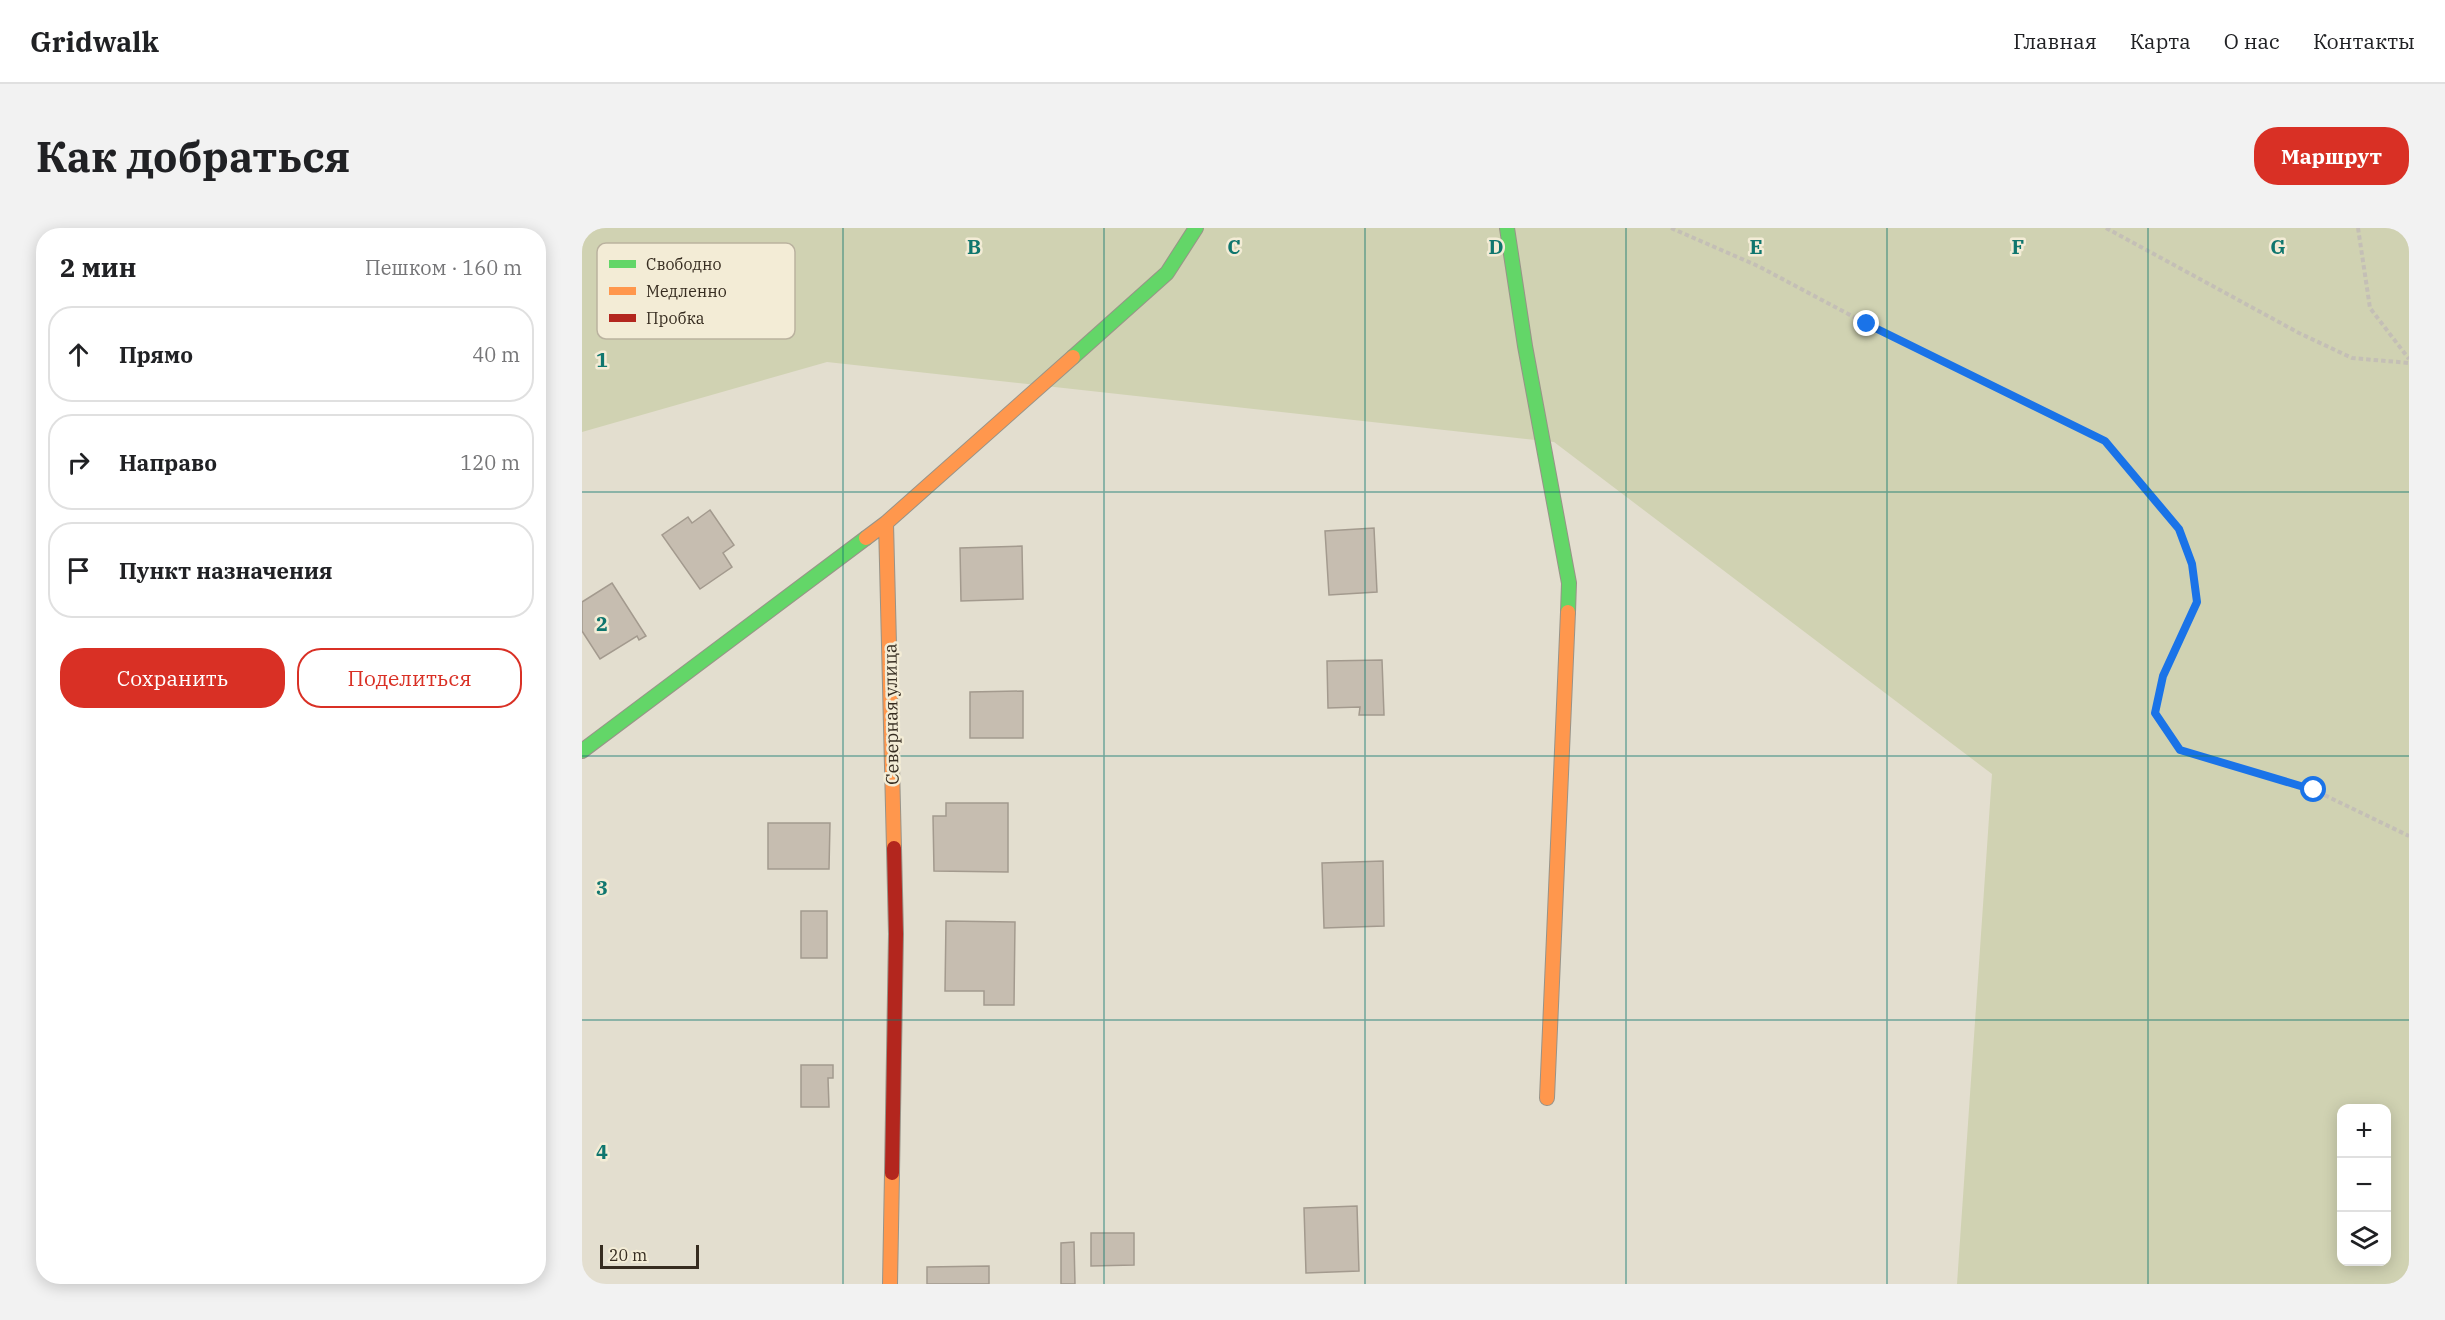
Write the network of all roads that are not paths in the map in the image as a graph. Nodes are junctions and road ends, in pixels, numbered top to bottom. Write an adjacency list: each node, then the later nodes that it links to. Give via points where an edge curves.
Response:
1 (1196, 228): 3 (street, via 1167,273)
2 (1507, 228): 5 (street, via 1569,583)
3 (886, 524): 4 (street); 6 (street, Северная улица, via 896,934)
4 (582, 751)
5 (1547, 1098)
6 (890, 1284)

